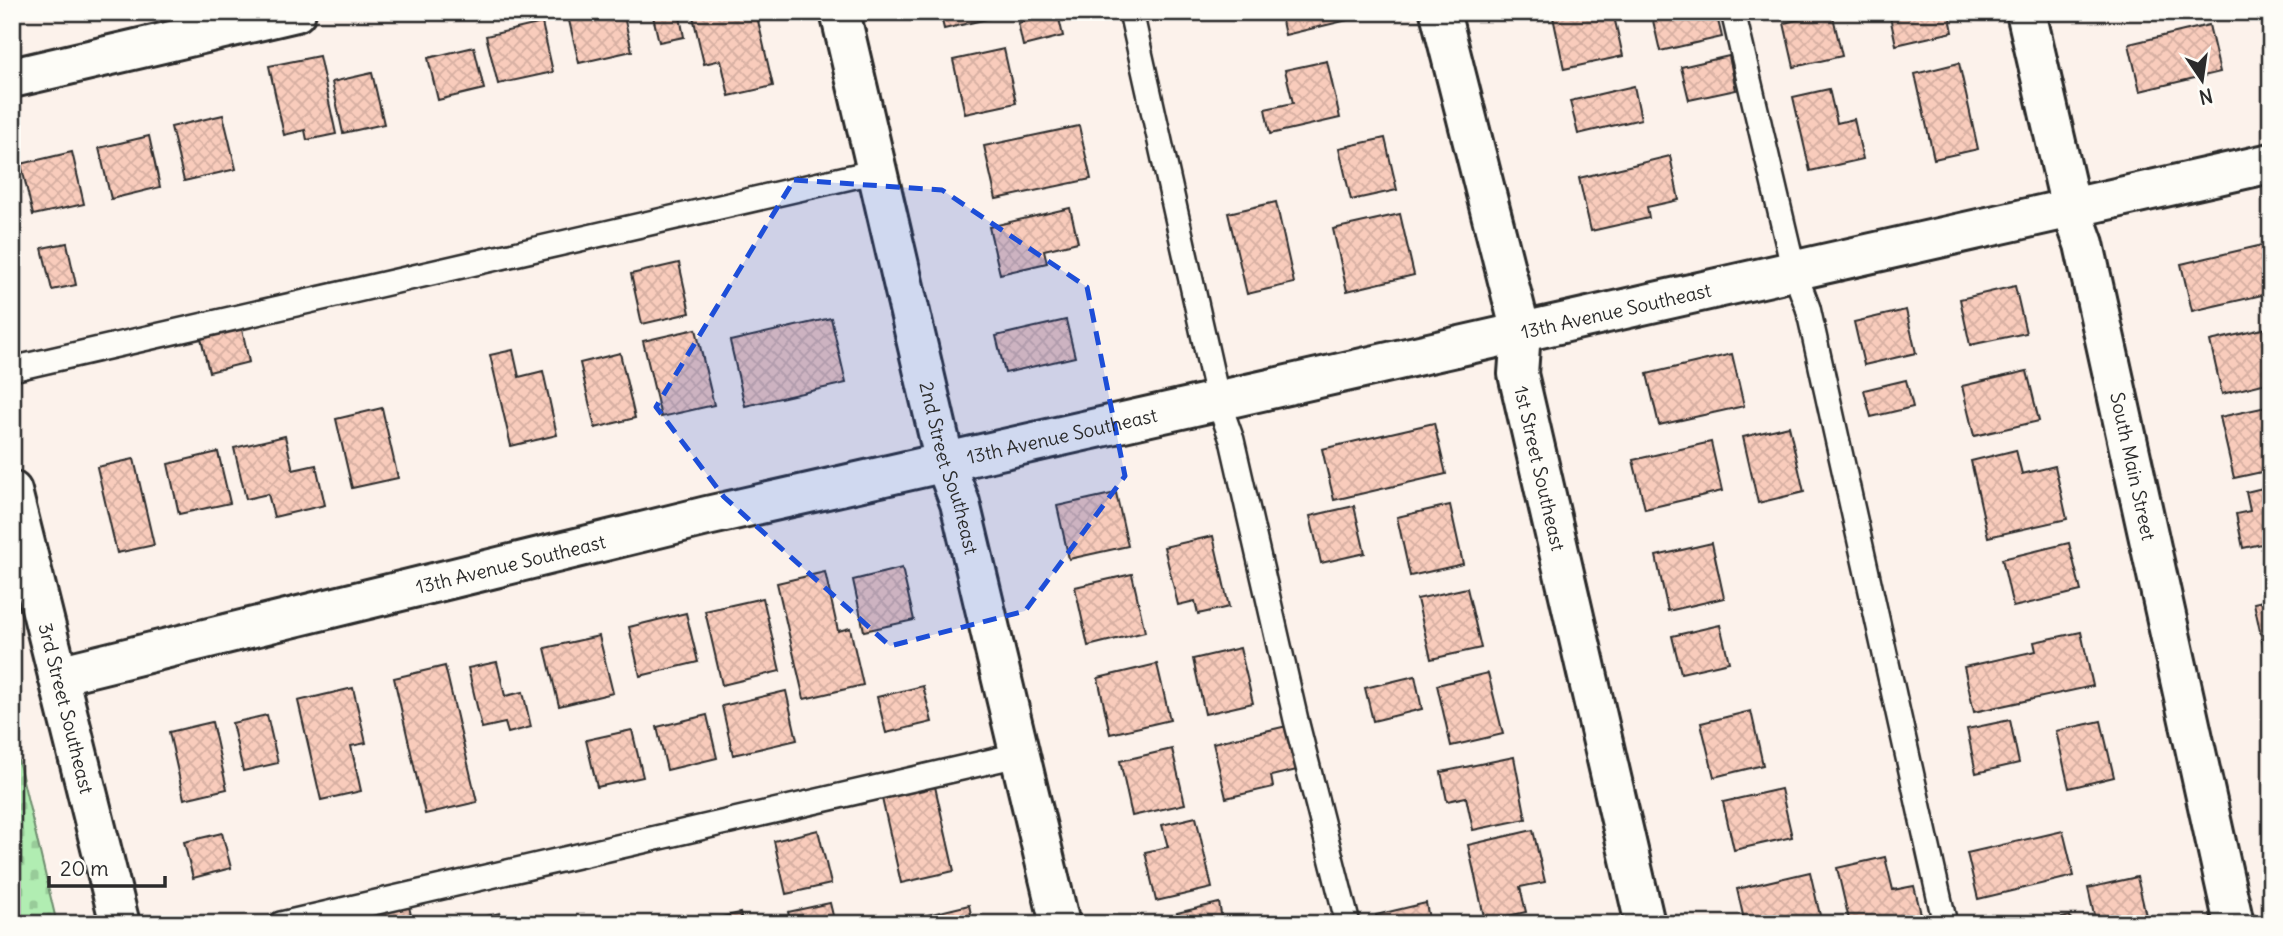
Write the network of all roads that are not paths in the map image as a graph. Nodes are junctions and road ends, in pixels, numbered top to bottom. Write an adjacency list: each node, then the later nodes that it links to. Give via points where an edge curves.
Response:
1 (296, 12): 7 (street)
2 (840, 12): 9 (street, 2nd Street Southeast)
3 (1131, 12): 14 (lane)
4 (1440, 12): 12 (street, 1st Street Southeast)
5 (1733, 12): 11 (lane)
6 (2026, 12): 10 (street, South Main Street)
7 (12, 78)
8 (2271, 163): 10 (street, 13th Avenue Southeast)
9 (877, 171): 13 (lane); 15 (street, 2nd Street Southeast)
10 (2071, 208): 11 (street, 13th Avenue Southeast); 25 (street, South Main Street, via 2087,257)
11 (1794, 271): 12 (street, 13th Avenue Southeast); 24 (lane, via 1808,308)
12 (1521, 332): 14 (street, 13th Avenue Southeast); 23 (street, 1st Street Southeast, via 1518,374)
13 (12, 369)
14 (1218, 401): 15 (street, 13th Avenue Southeast); 22 (lane, via 1233,440)
15 (945, 463): 17 (street, 13th Avenue Southeast, via 707,516); 18 (street, 2nd Street Southeast, via 960,503)
16 (12, 491): 17 (street, 3rd Street Southeast)
17 (58, 675): 19 (street, 3rd Street Southeast)
18 (1018, 755): 20 (lane); 21 (street, 2nd Street Southeast)
19 (120, 924)
20 (282, 924)
21 (1060, 924)
22 (1348, 924)
23 (1645, 924)
24 (1945, 924)
25 (2234, 924)

